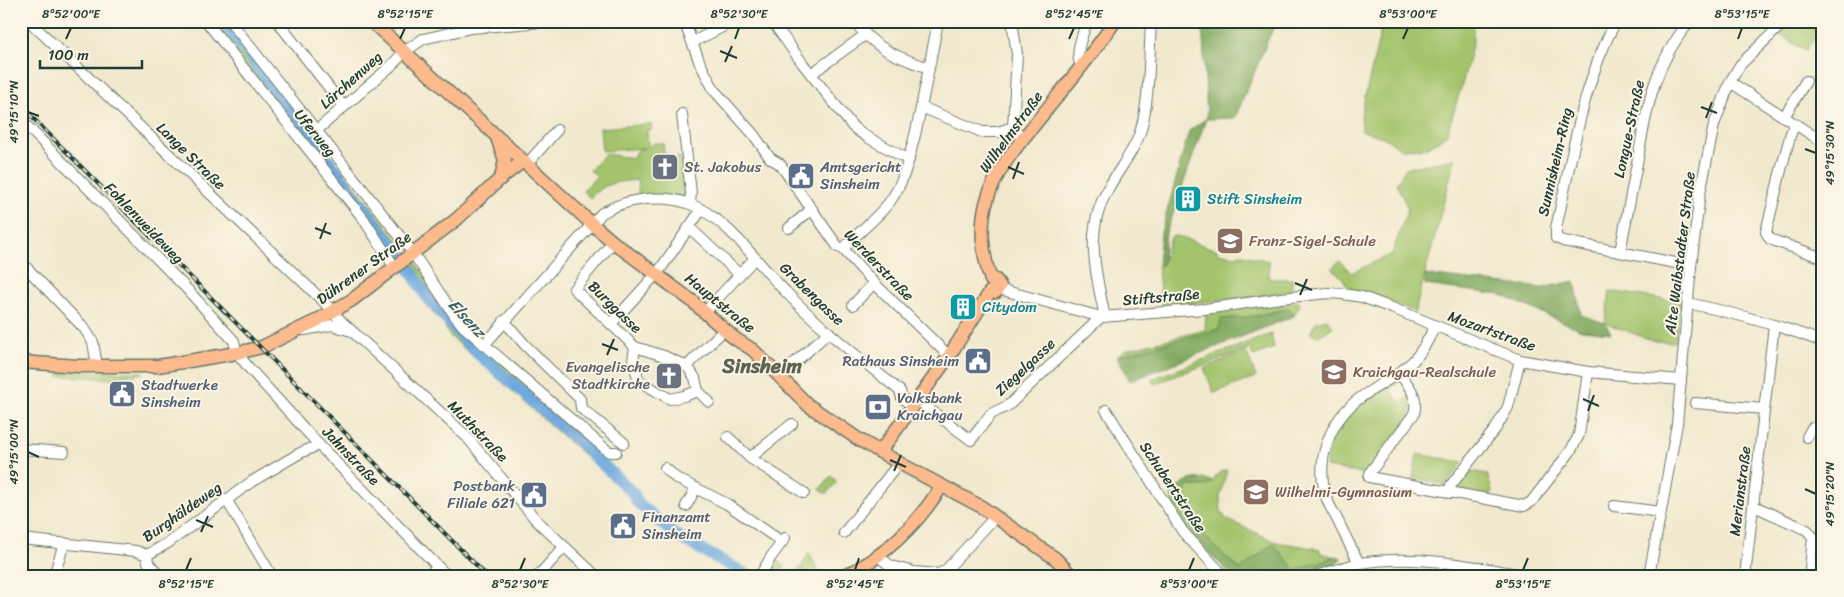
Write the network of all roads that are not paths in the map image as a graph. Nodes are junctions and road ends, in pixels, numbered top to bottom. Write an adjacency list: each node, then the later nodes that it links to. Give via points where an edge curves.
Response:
1 (206, 21): 56 (street, Uferweg, via 363,218)
2 (230, 21): 35 (street)
3 (277, 21): 28 (street)
4 (371, 21): 22 (main road, Hauptstraße)
5 (553, 21): 19 (street, Lärchenweg)
6 (684, 21): 21 (street, Werderstraße)
7 (734, 21): 21 (street)
8 (772, 21): 25 (street)
9 (854, 21): 20 (street)
10 (938, 21): 24 (street)
11 (1012, 21): 34 (street, via 1017,54)
12 (1087, 21): 23 (street, via 1078,54)
13 (1115, 21): 23 (main road, Wilhelmstraße)
14 (1151, 21): 67 (street, via 1143,121 1138,139 1105,192 1092,241)
15 (1616, 21): 51 (street, Sunnisheim-Ring, via 1591,78 1555,233 1556,238 1563,241)
16 (1690, 21): 51 (street, Longue-Straße, via 1668,52 1654,82)
17 (1785, 21): 27 (street, Alte Waibstadter Straße, via 1745,59)
18 (31, 22): 65 (street, Lange Straße)
19 (471, 25): 22 (street, Lärchenweg, via 423,39)
20 (865, 35): 24 (street, via 899,58); 25 (street)
21 (693, 42): 44 (street, Werderstraße, via 714,90 770,158 780,164)
22 (404, 52): 28 (street, Lärchenweg); 37 (main road, Hauptstraße)
23 (1081, 66): 38 (main road, Wilhelmstraße)
24 (929, 68): 29 (street)
25 (811, 74): 40 (street, via 853,127)
26 (1806, 81): 31 (street)
27 (1730, 82): 31 (street); 57 (street, Alte Waibstadter Straße, via 1714,125 1700,193)
28 (344, 107): 35 (street, Lärchenweg)
29 (921, 107): 34 (street, via 982,132); 40 (street)
30 (682, 114): 43 (street, via 692,193)
31 (1784, 117): 33 (street)
32 (21, 120): 79 (street, Fohlenweideweg, via 186,287 234,341)
33 (1795, 124): 39 (street); 54 (street, via 1766,232 1770,239)
34 (1013, 128): 38 (street)
35 (317, 130): 52 (street)
36 (556, 130): 41 (street)
37 (494, 134): 41 (main road, Hauptstraße); 42 (main road, via 505,160)
38 (1023, 139): 61 (main road, Wilhelmstraße, via 998,174 985,209 984,244)
39 (1823, 142)
40 (909, 160): 50 (street, via 892,198)
41 (525, 162): 42 (main road, Dührener Straße); 46 (main road, Hauptstraße)
42 (501, 178): 52 (main road, Dührener Straße, via 457,219)
43 (690, 204): 45 (street, Grabengasse); 46 (street, Grabengasse, via 661,199 626,203 611,207)
44 (812, 209): 48 (street); 50 (street, Werderstraße, via 838,247)
45 (701, 210): 47 (street); 53 (street, Grabengasse)
46 (592, 224): 49 (main road, Hauptstraße); 68 (street, Grabengasse)
47 (688, 227): 58 (street); 59 (street)
48 (789, 228)
49 (613, 242): 58 (main road, Hauptstraße); 69 (street, Burggasse, via 574,289)
50 (843, 249): 60 (street, Werderstraße)
51 (1620, 252): 57 (street, Sunnisheim-Ring)
52 (411, 254): 56 (main road, Dührener Straße); 77 (street, via 454,316)
53 (755, 258): 59 (street); 75 (street, Grabengasse, via 785,292)
54 (1823, 258)
55 (21, 262): 83 (street, via 84,328 93,342)
56 (397, 266): 65 (main road, Dührener Straße)
57 (1691, 266): 63 (street, Alte Waibstadter Straße)
58 (657, 274): 66 (main road, Hauptstraße); 69 (street)
59 (739, 274): 66 (street)
60 (874, 283): 64 (street); 80 (street, Werderstraße)
61 (993, 287): 67 (street, Stiftstraße); 80 (main road)
62 (1328, 293): 67 (street, Stiftstraße, via 1205,309); 71 (street, Mozartstraße, via 1362,297)
63 (1688, 303): 70 (street); 88 (street, Alte Waibstadter Straße)
64 (853, 305)
65 (332, 312): 73 (street, Muthstraße); 74 (main road, Dührener Straße)
66 (705, 312): 72 (main road, Hauptstraße)
67 (1103, 317): 99 (street, Ziegelgasse, via 1009,405 991,414)
68 (504, 321): 77 (street, Grabengasse); 100 (street, via 580,398 581,408)
69 (611, 324): 78 (street, Burggasse)
70 (1774, 325): 76 (street); 93 (street, Merianstraße)
71 (1436, 326): 81 (street, Mozartstraße); 85 (street, via 1414,360)
72 (724, 330): 84 (street); 105 (main road, Hauptstraße, via 753,350 808,405)
73 (352, 331): 74 (street, via 332,326); 124 (street, Muthstraße, via 466,436 537,521)
74 (295, 332): 79 (main road, Dührener Straße)
75 (829, 332): 87 (street); 91 (street, Grabengasse, via 900,392 902,398)
76 (1823, 342)
77 (484, 344): 104 (street, via 609,452)
78 (635, 347): 84 (street); 89 (street, via 633,361 639,381 670,399)
79 (237, 353): 83 (main road, Dührener Straße, via 167,365); 101 (street, Jahnstraße)
80 (949, 356): 91 (main road)
81 (1520, 360): 86 (street, Mozartstraße); 112 (street, via 1508,407 1496,428 1451,485)
82 (21, 362): 83 (main road, Dührener Straße)
83 (97, 366)
84 (688, 367): 89 (street)
85 (1399, 372): 112 (street, via 1417,404 1414,414 1369,477); 127 (street, via 1359,399 1340,418 1323,454 1327,499)
86 (1588, 372): 88 (street, Mozartstraße); 112 (street, via 1578,435 1570,452 1531,502 1524,506)
87 (782, 374)
88 (1681, 380): 119 (street, Alte Waibstadter Straße, via 1676,432)
89 (698, 391): 90 (street)
90 (709, 402)
91 (915, 403): 99 (street, Grabengasse); 105 (main road)
92 (1695, 403): 93 (street)
93 (1764, 409): 117 (street, Merianstraße)
94 (1106, 410): 137 (street, Schubertstraße, via 1183,532)
95 (792, 424): 106 (street)
96 (1823, 432): 98 (street, via 1812,428)
97 (728, 437): 106 (street)
98 (1808, 437)
99 (972, 440)
100 (624, 443)
101 (319, 445): 114 (street, Burghäldeweg, via 300,453); 132 (street, Jahnstraße)
102 (21, 449): 103 (street)
103 (64, 452)
104 (616, 452)
105 (880, 452): 107 (main road, Hauptstraße)
106 (750, 458): 111 (street)
107 (899, 463): 109 (main road, Hauptstraße); 121 (street)
108 (665, 468): 110 (street)
109 (941, 487): 113 (main road, Hauptstraße); 118 (main road)
110 (696, 488): 115 (street); 128 (street, via 783,540)
111 (804, 493)
112 (1449, 493)
113 (964, 498): 118 (main road, via 947,498); 120 (main road, Hauptstraße)
114 (226, 499): 125 (street, Burghäldeweg); 131 (street)
115 (686, 506)
116 (1614, 506): 119 (street)
117 (1754, 506): 141 (street, Merianstraße); 142 (street, via 1807,530 1812,536 1810,569)
118 (925, 509): 126 (main road)
119 (1661, 512): 140 (street, Alte Waibstadter Straße)
120 (995, 517): 126 (street, via 947,570 939,574 891,566); 136 (main road, Hauptstraße, via 1056,559)
121 (844, 533)
122 (21, 539): 123 (street, Burghäldeweg)
123 (64, 543): 125 (street, Burghäldeweg); 129 (street)
124 (564, 547): 133 (street); 134 (street, Muthstraße)
125 (147, 555): 130 (street, via 148,562)
126 (878, 557): 135 (main road)
127 (1359, 563): 138 (street); 139 (street, via 1438,561)
128 (761, 575)
129 (54, 576)
130 (160, 576)
131 (272, 576)
132 (447, 576)
133 (538, 576)
134 (596, 576)
135 (844, 576)
136 (1072, 576)
137 (1224, 576)
138 (1316, 576)
139 (1529, 576)
140 (1649, 576)
141 (1745, 576)
142 (1818, 576)

